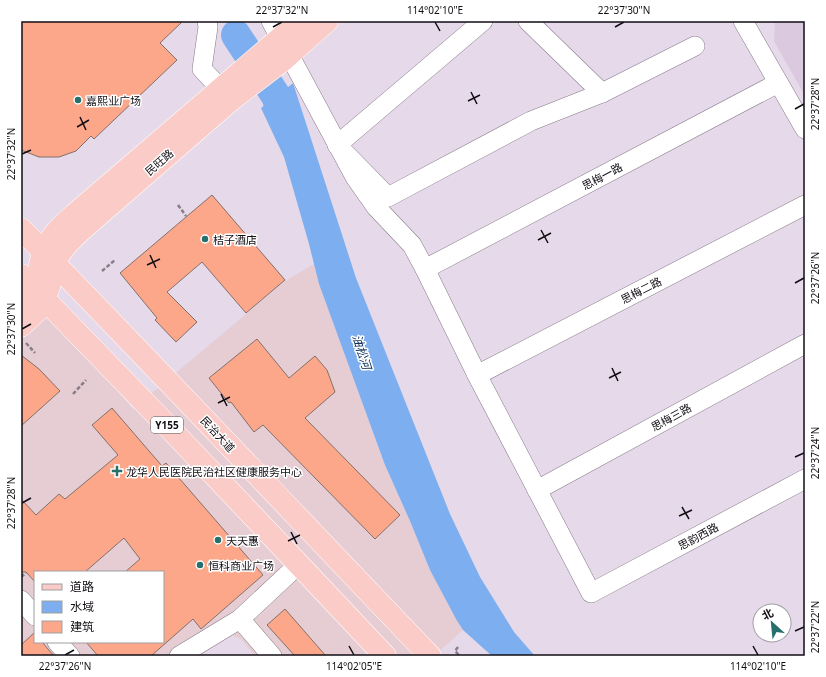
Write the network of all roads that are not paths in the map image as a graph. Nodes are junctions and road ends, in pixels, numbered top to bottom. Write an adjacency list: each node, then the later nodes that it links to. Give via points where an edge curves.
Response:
1 (207, 21): 10 (street, via 202,69)
2 (300, 21): 7 (main road, 民旺路)
3 (328, 21): 7 (main road, 民旺路)
4 (483, 21): 13 (street)
5 (528, 21): 11 (street)
6 (743, 21): 9 (street)
7 (279, 44): 10 (main road, 民旺路); 13 (street)
8 (695, 46): 11 (street)
9 (778, 83): 12 (street); 17 (street, 思梅一路)
10 (231, 90): 16 (main road, 民旺路, via 79,232 60,253)
11 (602, 93): 13 (street, via 531,121 388,197)
12 (805, 130)
13 (337, 145): 17 (street, via 376,207 412,246)
14 (805, 205): 21 (street, 思梅二路)
15 (21, 229): 16 (main road, 民治大道 / Y155)
16 (49, 258): 18 (main road, 民旺路, via 49,287); 33 (main road, 民治大道 / Y155)
17 (425, 269): 21 (street)
18 (30, 291): 19 (main road, 民旺路, via 38,310); 24 (main road, Y155, via 190,450)
19 (24, 335)
20 (805, 344): 23 (street, 思梅三路)
21 (477, 375): 23 (street)
22 (805, 480): 23 (street, 思韵西路, via 591,593)
23 (537, 490)
24 (299, 564): 27 (street); 32 (main road, Y155)
25 (21, 600): 26 (street)
26 (34, 615)
27 (240, 619): 30 (street); 31 (street)
28 (58, 643): 29 (street)
29 (70, 656)
30 (179, 656)
31 (272, 656)
32 (385, 656)
33 (430, 656)

